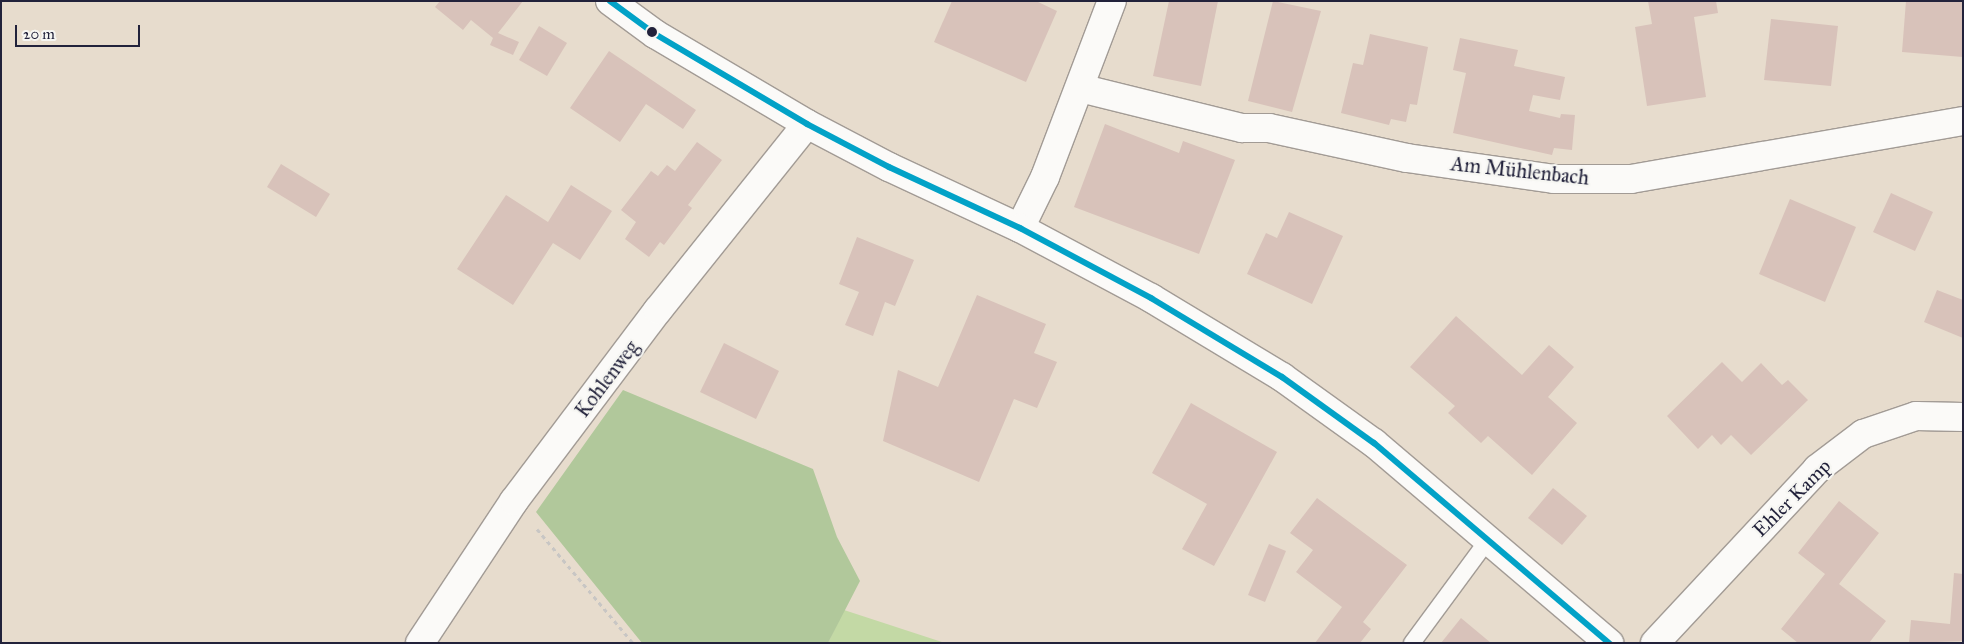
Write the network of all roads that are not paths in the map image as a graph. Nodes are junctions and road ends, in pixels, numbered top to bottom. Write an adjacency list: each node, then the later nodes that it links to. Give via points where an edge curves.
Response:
1 (610, 1): 5 (street, via 655,34)
2 (1112, 1): 3 (street)
3 (1080, 88): 4 (street, Am Mühlenbach, via 1242,128 1269,128 1407,158 1554,178 1631,179); 6 (street, via 1045,177)
4 (1963, 121)
5 (807, 124): 6 (street, via 889,167); 9 (street, Kohlenweg, via 658,310 514,501)
6 (1020, 228): 8 (street, via 1152,298 1282,377 1374,443)
7 (1963, 418): 12 (street, Ehler Kamp, via 1916,416 1863,434 1817,469)
8 (1488, 540): 10 (lane); 11 (street)
9 (420, 643)
10 (1412, 643)
11 (1609, 643)
12 (1655, 643)

